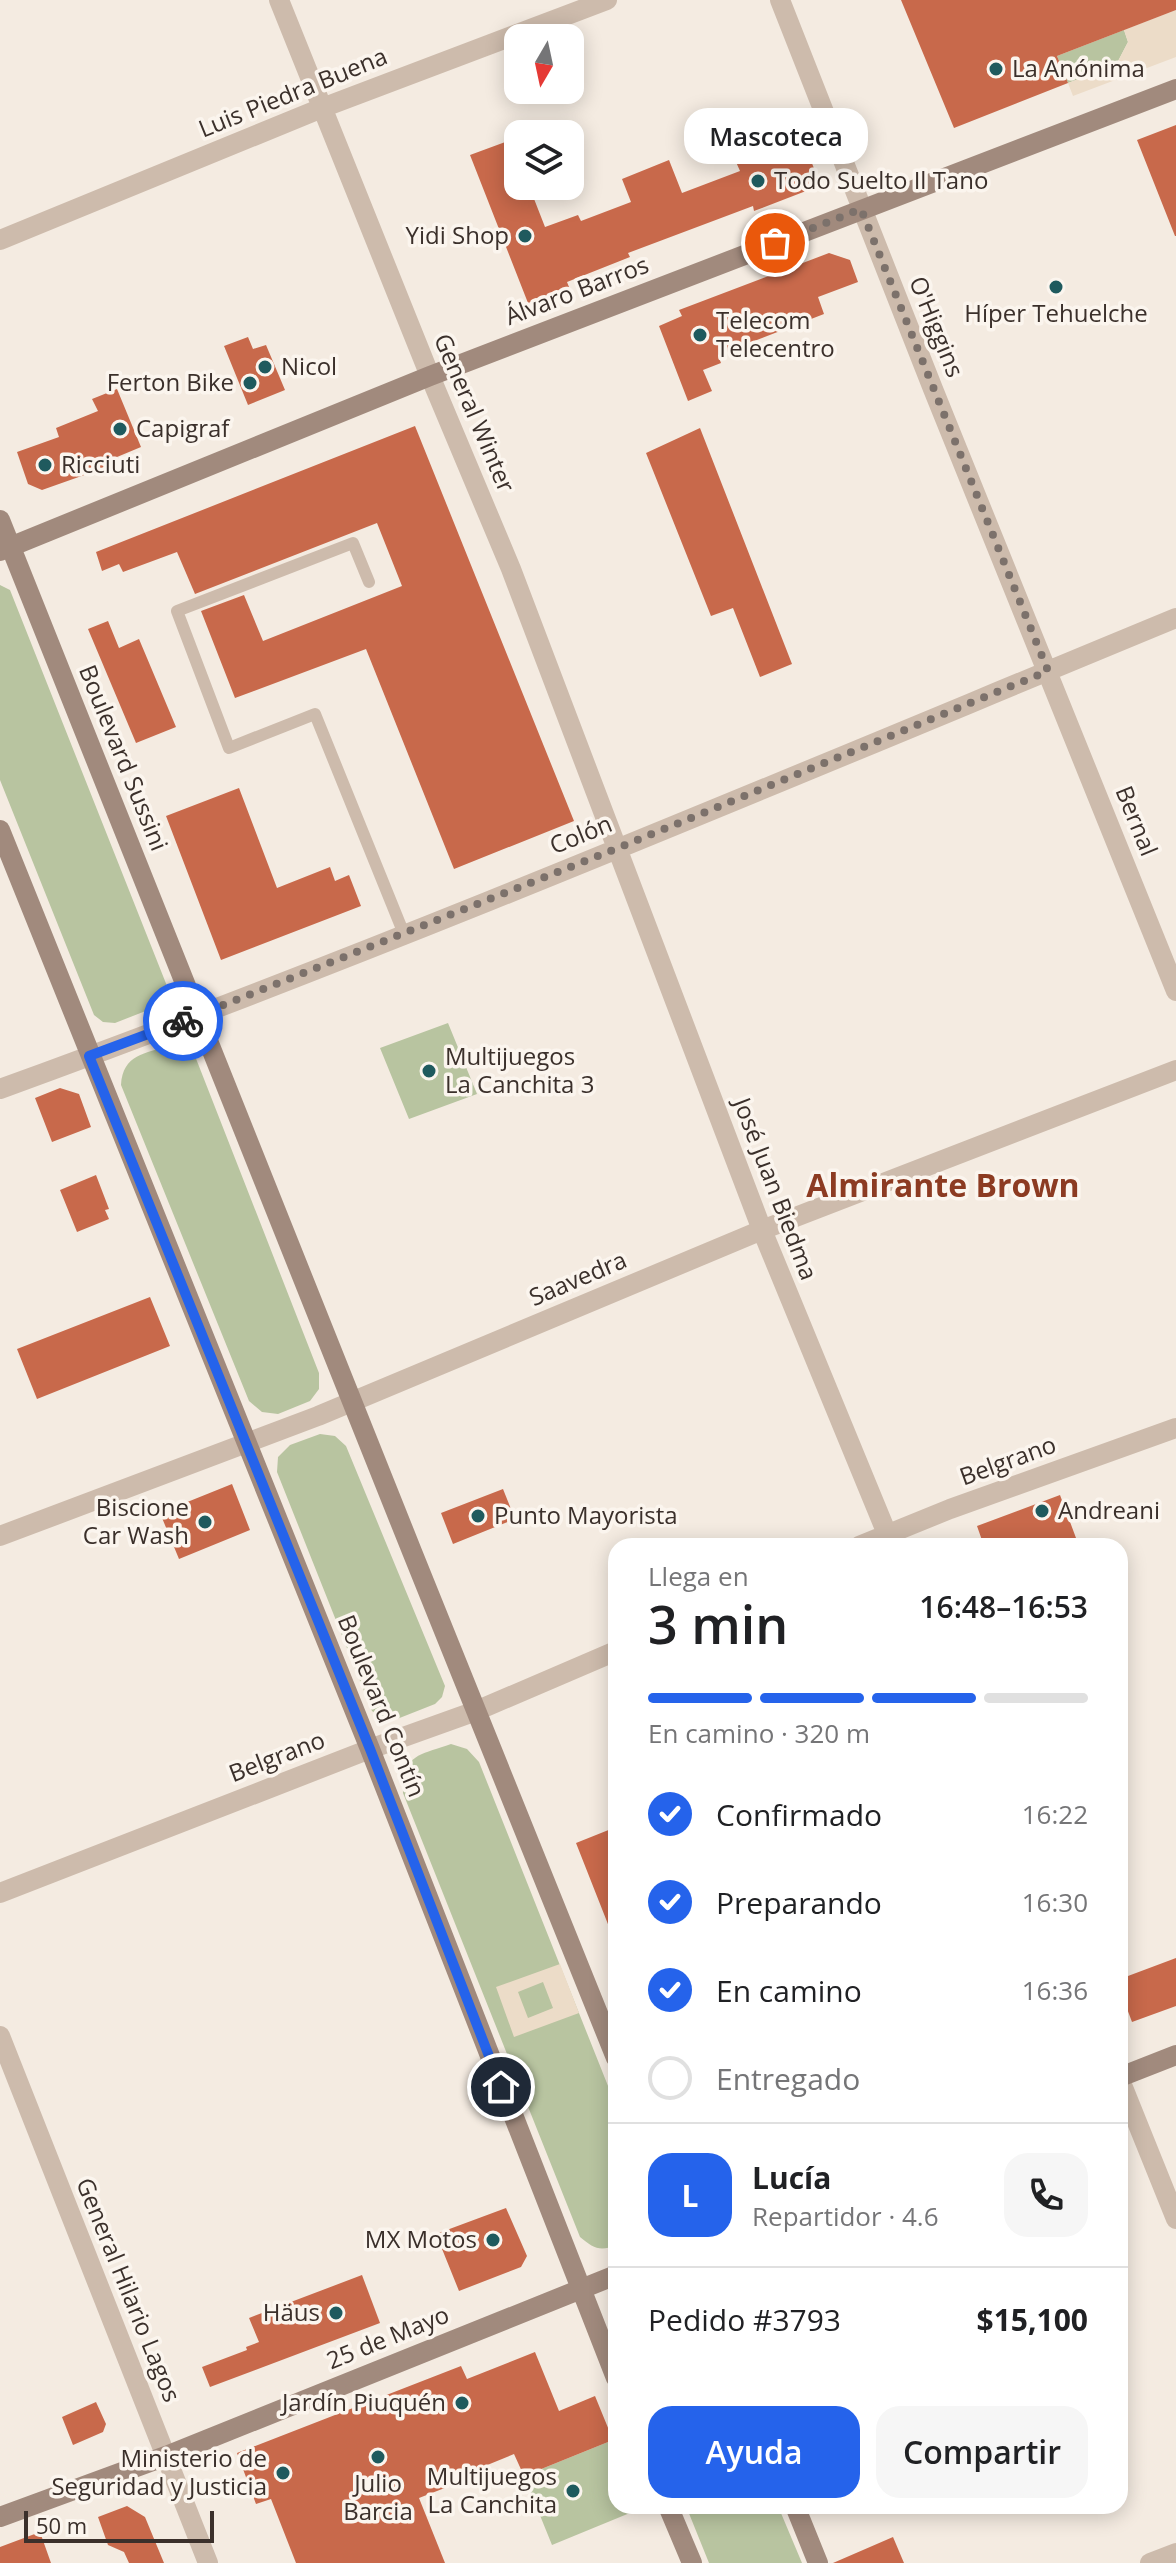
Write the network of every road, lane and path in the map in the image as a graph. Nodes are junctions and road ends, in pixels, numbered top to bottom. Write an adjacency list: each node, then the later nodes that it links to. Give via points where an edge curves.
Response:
1 (279, 0): 5 (street, General Winter)
2 (607, 0): 5 (street, Luis Piedra Buena)
3 (780, 0): 6 (street, O'Higgins)
4 (1176, 89): 6 (main road, Álvaro Barros)
5 (322, 108): 7 (street, Luis Piedra Buena); 8 (street, General Winter)
6 (861, 209): 8 (main road, Álvaro Barros); 13 (street, O'Higgins)
7 (0, 240)
8 (430, 376): 10 (main road, Álvaro Barros); 15 (street, General Winter)
9 (0, 520): 10 (main road, Boulevard Sussini)
10 (5, 549): 18 (main road, Boulevard Sussini)
11 (369, 582): 16 (lane, via 353,543 177,611 229,748 315,714)
12 (1176, 618): 13 (street, Colón)
13 (1048, 671): 15 (street, Colón); 17 (street, Bernal)
14 (0, 830): 19 (main road)
15 (618, 848): 16 (street, Colón); 22 (street, José Juan Biedma)
16 (404, 934): 18 (street, Colón)
17 (1176, 991)
18 (199, 1015): 19 (street, Colón); 23 (main road)
19 (89, 1056): 21 (street, Colón); 25 (main road, Boulevard Contín)
20 (1176, 1070): 22 (street, Saavedra)
21 (0, 1089)
22 (762, 1230): 23 (street, Saavedra); 27 (street, José Juan Biedma)
23 (351, 1403): 25 (street, Saavedra); 30 (main road)
24 (1176, 1428): 28 (street, Belgrano)
25 (247, 1442): 26 (street, Saavedra); 31 (main road, Boulevard Contín)
26 (0, 1536)
27 (888, 1538)
28 (894, 1538)
29 (608, 1654): 30 (street, Belgrano)
30 (476, 1711): 31 (street, Belgrano); 34 (main road)
31 (370, 1749): 32 (street, Belgrano); 40 (main road, Boulevard Contín)
32 (0, 1893)
33 (0, 2036): 42 (street, General Hilario Lagos)
34 (608, 2038)
35 (1176, 2055): 36 (main road)
36 (1128, 2076)
37 (1128, 2099): 38 (street)
38 (1176, 2219)
39 (608, 2278): 40 (main road, 25 de Mayo)
40 (581, 2289): 41 (main road, Boulevard Contín); 42 (main road, 25 de Mayo)
41 (608, 2358)
42 (166, 2456): 45 (main road, 25 de Mayo); 47 (street, General Hilario Lagos)
43 (671, 2514): 48 (main road)
44 (798, 2514): 49 (main road)
45 (0, 2517)
46 (1176, 2553): 50 (street)
47 (208, 2563)
48 (692, 2563)
49 (818, 2563)
50 (1150, 2563)

